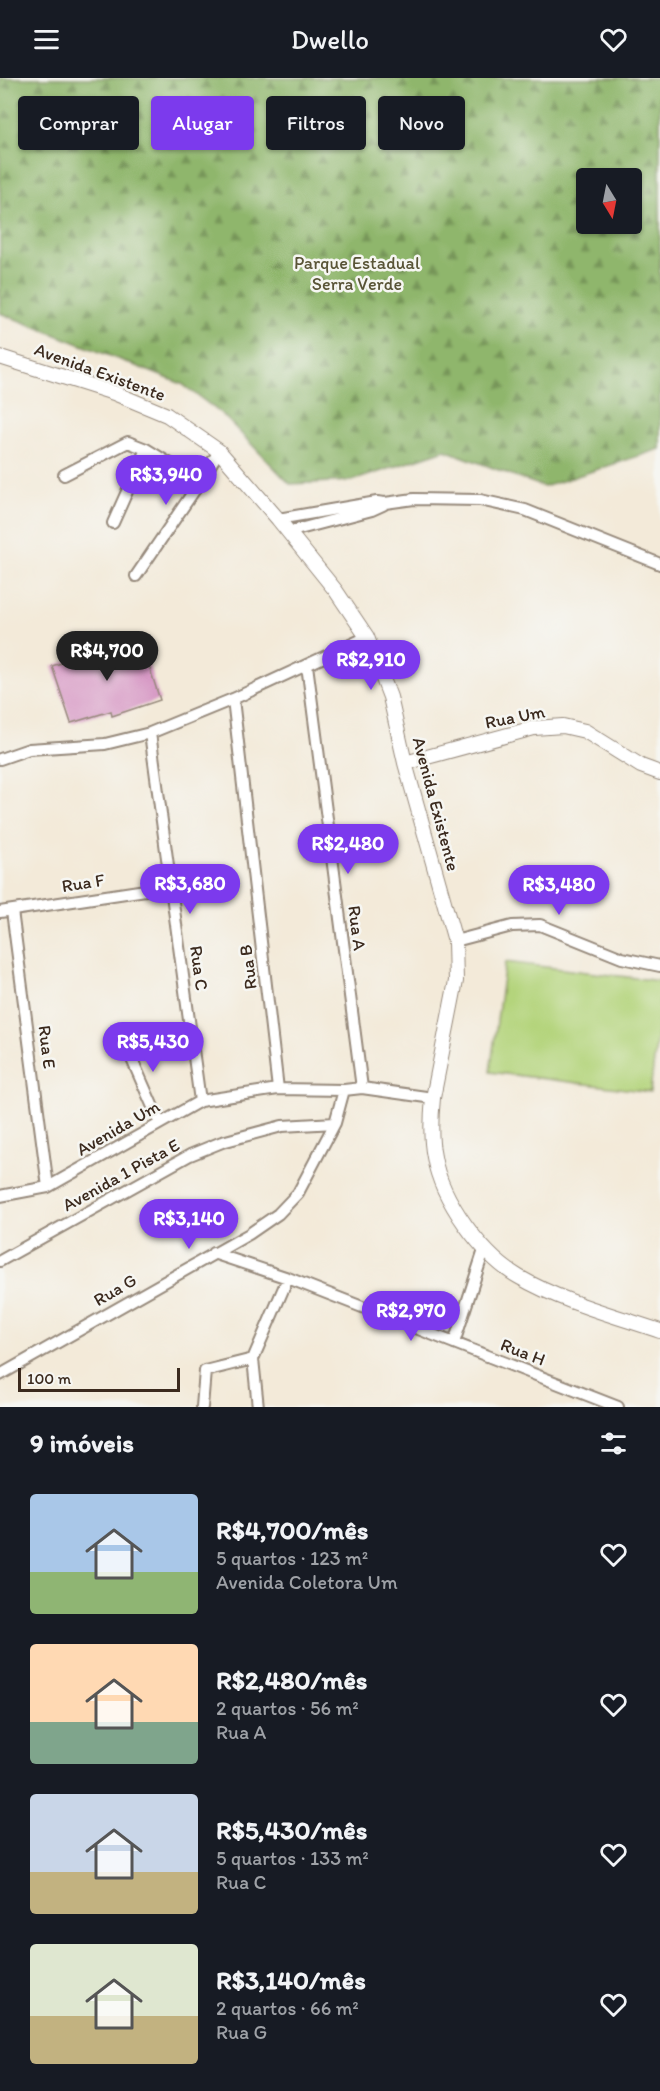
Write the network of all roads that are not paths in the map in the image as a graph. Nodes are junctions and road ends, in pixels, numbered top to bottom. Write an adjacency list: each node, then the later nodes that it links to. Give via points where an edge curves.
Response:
1 (0, 357): 3 (street, Avenida Existente, via 114,393 167,415)
2 (146, 448): 4 (street, via 128,442); 5 (street); 8 (street)
3 (219, 451): 5 (street); 7 (street, Avenida Existente)
4 (64, 475)
5 (200, 482): 11 (street)
6 (385, 503): 7 (street); 9 (street); 10 (street, via 414,499 480,500 525,510)
7 (278, 519): 9 (street, Avenida Existente)
8 (113, 523)
9 (288, 532): 12 (street, Avenida Existente)
10 (660, 564)
11 (136, 576)
12 (367, 637): 13 (street); 17 (street, Avenida Existente, via 390,697)
13 (306, 665): 14 (street); 25 (street, Rua A)
14 (233, 699): 15 (street); 26 (street, Rua B)
15 (150, 733): 16 (street, via 105,744 29,749); 19 (street, Rua C)
16 (0, 759)
17 (405, 763): 18 (street, Rua Um, via 534,728 563,726 585,731 641,766); 22 (street, Avenida Existente)
18 (660, 773)
19 (172, 886): 20 (street, Rua F); 29 (street, Rua C)
20 (12, 911): 21 (street, Rua F); 32 (street, Rua E)
21 (0, 912)
22 (456, 941): 23 (street, via 512,926 540,925 622,958); 28 (street, Avenida Existente, via 456,981)
23 (660, 966)
24 (120, 1032): 30 (street)
25 (362, 1088): 27 (street, Avenida Um); 28 (street, Avenida Um)
26 (278, 1089): 27 (street, Avenida Um); 29 (street, Avenida Um)
27 (344, 1090): 31 (street, Rua G)
28 (433, 1098): 34 (street, Avenida Existente, via 434,1158 463,1223)
29 (200, 1101): 30 (street, Avenida Um)
30 (160, 1123): 32 (street, Avenida Um)
31 (335, 1123): 35 (street, Rua G, via 298,1193 278,1214); 36 (street, Avenida 1 Pista E, via 282,1126 190,1155)
32 (48, 1187): 33 (street, Avenida Um)
33 (0, 1196)
34 (484, 1250): 38 (street, Avenida Existente, via 517,1276 549,1293); 39 (street)
35 (213, 1253): 37 (street, Rua H); 41 (street, Rua G)
36 (0, 1261)
37 (288, 1278): 39 (street, Rua H); 40 (street)
38 (660, 1331)
39 (454, 1343): 44 (street, Rua H)
40 (253, 1359): 42 (street, via 206,1371); 43 (street)
41 (0, 1375)
42 (202, 1407)
43 (258, 1407)
44 (618, 1407)

